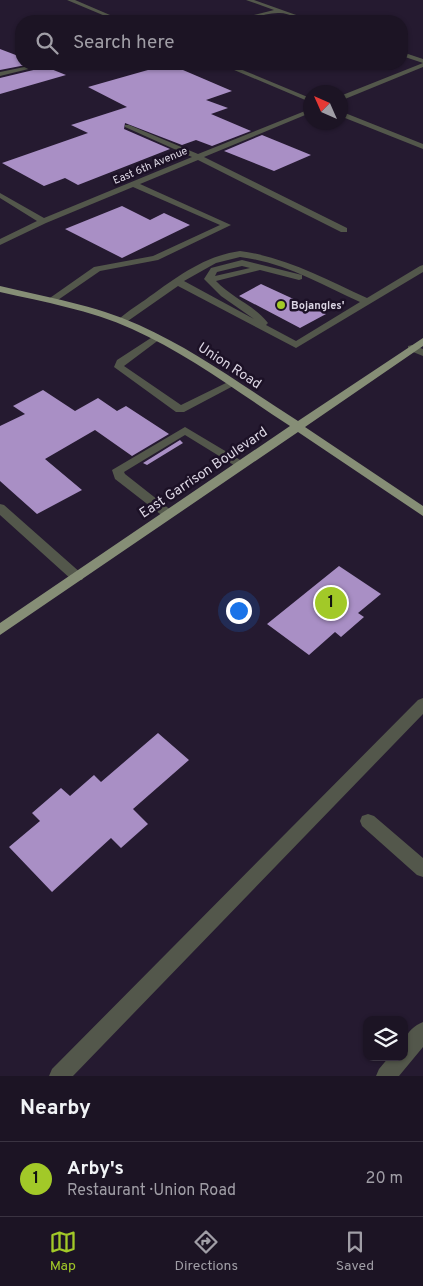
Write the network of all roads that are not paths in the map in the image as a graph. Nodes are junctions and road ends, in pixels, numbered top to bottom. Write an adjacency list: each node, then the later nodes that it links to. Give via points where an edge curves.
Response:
1 (70, 0): 4 (street)
2 (249, 0): 3 (street)
3 (280, 11): 5 (street); 6 (street)
4 (106, 15)
5 (261, 15)
6 (292, 15)
7 (408, 57): 8 (street)
8 (423, 63): 9 (street)
9 (408, 69)
10 (18, 70): 13 (street)
11 (238, 70): 15 (street)
12 (406, 70): 14 (street)
13 (0, 74)
14 (348, 95)
15 (303, 97)
16 (303, 114): 20 (street, East 6th Avenue)
17 (348, 116): 19 (street)
18 (127, 126): 20 (street)
19 (423, 147)
20 (198, 157): 21 (street, East 6th Avenue); 24 (street)
21 (134, 184): 23 (street, East 6th Avenue); 30 (street, via 227,225 155,258 97,270)
22 (0, 195): 23 (street)
23 (42, 222): 25 (street, East 6th Avenue)
24 (344, 230)
25 (0, 242)
26 (423, 268): 31 (street)
27 (176, 281): 28 (street, via 224,256 238,253 283,264); 32 (street); 33 (street)
28 (321, 281): 31 (street); 33 (street, via 242,263 214,270 209,278 226,296 256,313)
29 (0, 289): 30 (main road, Union Road)
30 (52, 300): 32 (main road, Union Road)
31 (368, 302): 33 (street, via 296,345)
32 (122, 321): 34 (main road, Union Road)
33 (266, 328)
34 (157, 337): 38 (main road, Union Road); 39 (street, via 121,362 119,367)
35 (423, 341): 36 (main road, East Garrison Boulevard)
36 (412, 348): 37 (street); 40 (main road, East Garrison Boulevard)
37 (423, 353)
38 (232, 384): 39 (street); 40 (main road, Union Road)
39 (180, 410): 41 (street)
40 (297, 426): 42 (main road, East Garrison Boulevard); 44 (main road, Union Road)
41 (185, 430): 42 (street); 45 (street, via 118,470 119,476)
42 (241, 464): 45 (main road, East Garrison Boulevard)
43 (0, 508): 46 (street)
44 (423, 512)
45 (168, 514): 46 (main road, East Garrison Boulevard)
46 (77, 577): 47 (main road, East Garrison Boulevard)
47 (0, 630)
48 (423, 704): 54 (street)
49 (368, 821): 50 (street)
50 (423, 869)
51 (423, 1032): 52 (street)
52 (408, 1050)
53 (399, 1061): 55 (street)
54 (59, 1076)
55 (386, 1076)

